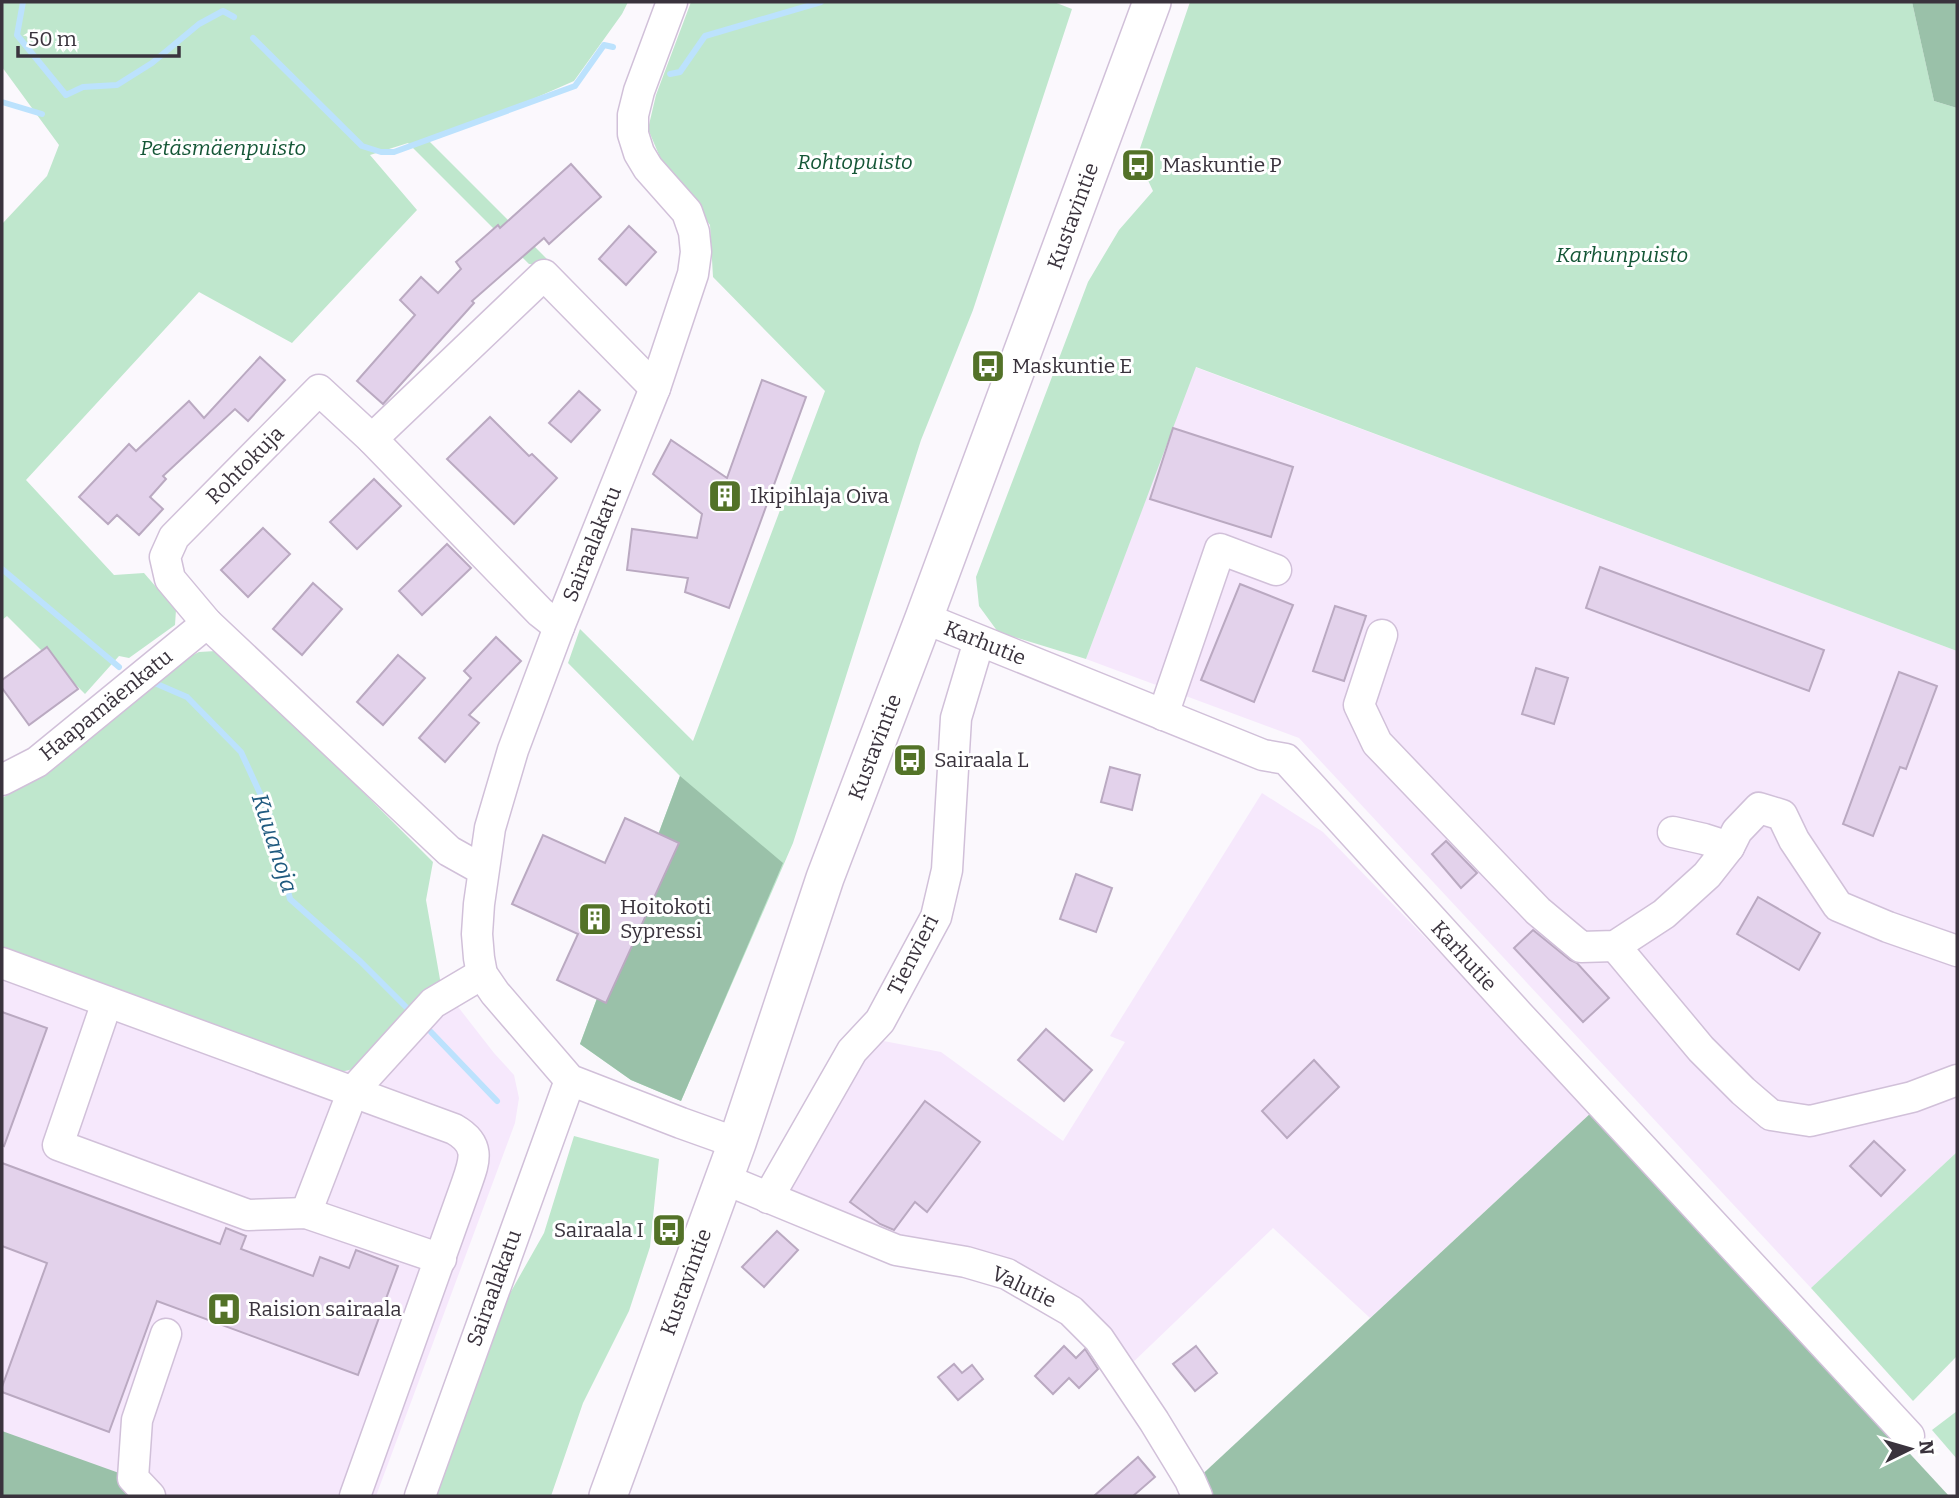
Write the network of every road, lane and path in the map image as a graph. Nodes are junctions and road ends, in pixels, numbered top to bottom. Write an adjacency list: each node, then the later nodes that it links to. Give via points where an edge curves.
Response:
1 (672, 2): 3 (street, Sairaalakatu, via 639,90 633,134 648,168 687,212 696,252 687,298)
2 (1152, 2): 6 (main road, Kustavintie)
3 (655, 388): 4 (street, via 544,275); 8 (street, Sairaalakatu)
4 (372, 439): 7 (street, Rohtokuja, via 319,390 174,537 165,557 170,579); 8 (street)
5 (1276, 569): 11 (street, via 1220,549)
6 (924, 618): 10 (street, Karhutie); 24 (main road, Kustavintie, via 825,878)
7 (206, 623): 12 (street, Haapamäenkatu, via 37,762); 15 (street, Rohtokuja, via 449,851)
8 (559, 627): 15 (street, Sairaalakatu, via 513,750)
9 (1382, 635): 16 (street, via 1359,705 1377,743 1538,911 1581,947)
10 (979, 641): 11 (street, Karhutie); 26 (street, Tienvieri, via 956,718 947,870 936,916 880,1021 852,1051)
11 (1163, 715): 30 (street, Karhutie, via 1263,755 1286,759)
12 (2, 779)
13 (1673, 832): 14 (street)
14 (1729, 847): 16 (street, via 1707,875 1664,914); 17 (street, via 1759,808 1782,815 1838,906)
15 (483, 870): 19 (street, Sairaalakatu, via 477,934)
16 (1615, 946): 22 (street, via 1701,1049 1771,1115 1810,1121 1912,1097)
17 (1957, 951)
18 (2, 963): 20 (street)
19 (482, 974): 21 (street, Sairaalakatu); 23 (street, via 433,1003)
20 (107, 1002): 23 (street); 27 (street, via 58,1145 248,1215)
21 (570, 1080): 24 (street, Sairaalakatu); 33 (street, Sairaalakatu)
22 (1957, 1080)
23 (354, 1091): 27 (street); 28 (street, via 454,1129 470,1140 473,1163)
24 (737, 1143): 25 (main road, Kustavintie)
25 (724, 1179): 26 (street, Valutie); 34 (main road, Kustavintie)
26 (768, 1198): 35 (street, Valutie, via 896,1250 1007,1274 1071,1311 1099,1339)
27 (306, 1213): 28 (street)
28 (441, 1259): 32 (street)
29 (166, 1334): 31 (street, via 137,1420 133,1478)
30 (1909, 1436)
31 (150, 1496)
32 (355, 1496)
33 (420, 1496)
34 (608, 1496)
35 (1197, 1496)

